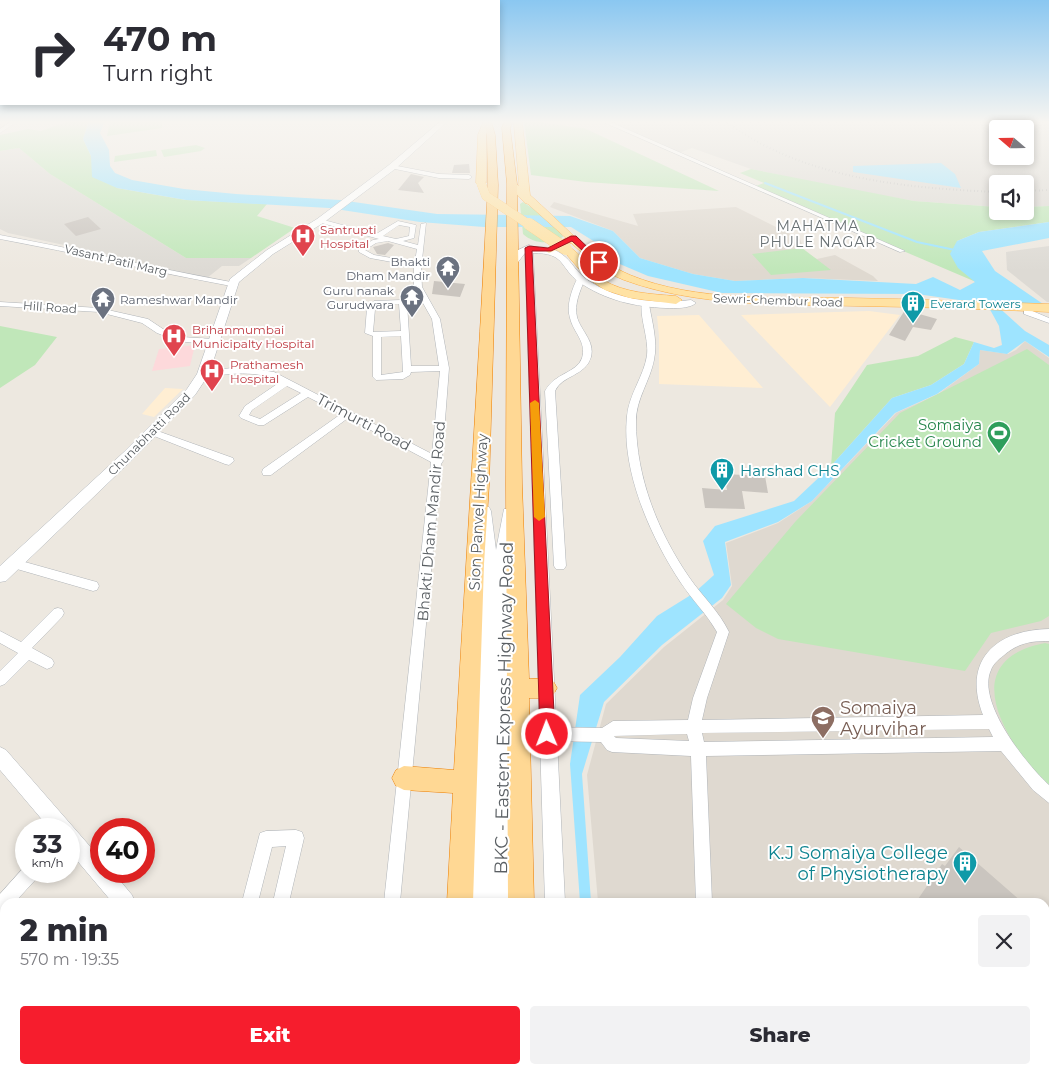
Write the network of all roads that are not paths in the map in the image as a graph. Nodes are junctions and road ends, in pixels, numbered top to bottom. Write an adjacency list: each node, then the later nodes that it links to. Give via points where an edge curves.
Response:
1 (386, 171): 11 (main road)
2 (413, 171): 8 (street)
3 (481, 171): 31 (main road, bridge, via 483,191 490,199 566,250 591,276 616,291 636,297)
4 (491, 171): 51 (highway, Sion Panvel Highway)
5 (511, 171): 9 (highway, Sion Panvel Highway)
6 (523, 171): 10 (main road)
7 (714, 171): 22 (street)
8 (470, 177)
9 (512, 184): 10 (main road, Sewri-Chembur Road); 25 (highway, Sion Panvel Highway)
10 (528, 201): 17 (main road, Sewri-Chembur Road, via 543,210)
11 (320, 222): 15 (street); 28 (main road, via 266,254)
12 (424, 224): 14 (street, Bhakti Dham Mandir Road)
13 (413, 231): 14 (street); 15 (street, via 412,237 401,240); 15 (street, via 414,226 398,223)
14 (423, 232): 19 (street, Bhakti Dham Mandir Road)
15 (379, 235): 18 (street)
16 (0, 237): 28 (street, Vasant Patil Marg)
17 (573, 238): 21 (main road); 34 (main road, Sewri-Chembur Road, via 599,262 626,278 686,294 740,300)
18 (399, 244): 19 (street); 24 (street, via 377,240 361,250)
19 (421, 248): 26 (street, Bhakti Dham Mandir Road)
20 (529, 248): 21 (street); 25 (street, via 519,253); 62 (street)
21 (549, 250): 27 (street, via 565,259)
22 (902, 251)
23 (393, 254): 24 (street)
24 (388, 261): 26 (street)
25 (512, 264): 50 (highway, Sion Panvel Highway)
26 (418, 265): 29 (street, Bhakti Dham Mandir Road)
27 (581, 279): 33 (street, via 606,294); 53 (street, via 573,318 585,338 586,361 576,371 554,383 550,391)
28 (231, 284): 39 (main road, Chunabhatti Road)
29 (420, 292): 30 (street); 40 (street, Bhakti Dham Mandir Road, via 436,319)
30 (403, 302): 37 (street); 38 (street, via 372,306 369,333)
31 (691, 303): 33 (street, via 674,306); 34 (main road, via 756,308)
32 (0, 304): 39 (street, Hill Road, via 100,310 145,322 181,339)
33 (645, 304): 66 (street, via 652,332 652,349 648,370 635,395 631,420 646,504 660,541 723,632)
34 (935, 306): 35 (main road)
35 (1039, 310): 36 (street)
36 (1049, 321)
37 (404, 333): 38 (street); 41 (street)
38 (376, 335): 41 (street, via 377,377 402,376)
39 (213, 342): 42 (main road, Chunabhatti Road)
40 (444, 368): 41 (street); 47 (street, Bhakti Dham Mandir Road)
41 (407, 369)
42 (203, 374): 43 (street, Trimurti Road, via 242,370 271,374); 46 (main road, Chunabhatti Road, via 191,392)
43 (287, 382): 44 (street, Trimurti Road); 44 (street, via 248,408 244,416 261,423)
44 (308, 393): 45 (street, Trimurti Road)
45 (348, 414): 47 (street, Trimurti Road); 49 (street)
46 (152, 432): 48 (street); 52 (main road, Chunabhatti Road)
47 (438, 461): 72 (street, Bhakti Dham Mandir Road)
48 (229, 462)
49 (267, 472)
50 (514, 484): 63 (highway, Sion Panvel Highway); 65 (main road, BKC - Eastern Express Highway Road, via 502,559)
51 (481, 485): 65 (main road, BKC - Eastern Express Highway Road, via 489,560); 73 (highway, Sion Panvel Highway)
52 (14, 564): 54 (main road, Chunabhatti Road); 55 (street)
53 (560, 566)
54 (0, 576)
55 (93, 586)
56 (58, 613): 59 (street)
57 (1049, 635): 64 (street, via 1025,636 997,652 983,671 982,691)
58 (0, 637): 59 (street)
59 (25, 651): 60 (street); 61 (street)
60 (47, 662)
61 (0, 680)
62 (546, 688): 63 (highway); 67 (street)
63 (519, 689): 86 (highway, Sion Panvel Highway)
64 (993, 722): 66 (street); 69 (street)
65 (493, 725): 84 (main road, BKC - Eastern Express Highway Road); 85 (main road, BKC - Eastern Express Highway Road)
66 (693, 727): 68 (street, via 613,728); 70 (street)
67 (547, 734): 68 (street); 87 (street)
68 (601, 735): 70 (street, via 612,745)
69 (1005, 744): 70 (street); 74 (street, via 1036,785)
70 (698, 749): 88 (street)
71 (0, 756): 75 (street)
72 (404, 778): 73 (highway); 82 (street, Bhakti Dham Mandir Road)
73 (465, 782): 83 (highway, Sion Panvel Highway)
74 (1049, 795)
75 (54, 818)
76 (80, 849): 79 (street)
77 (21, 883): 78 (street)
78 (8, 898)
79 (122, 898)
80 (251, 898): 81 (street, via 266,839 296,838)
81 (283, 898)
82 (392, 898)
83 (460, 898)
84 (479, 898)
85 (501, 898)
86 (521, 898)
87 (555, 898)
88 (704, 898)

